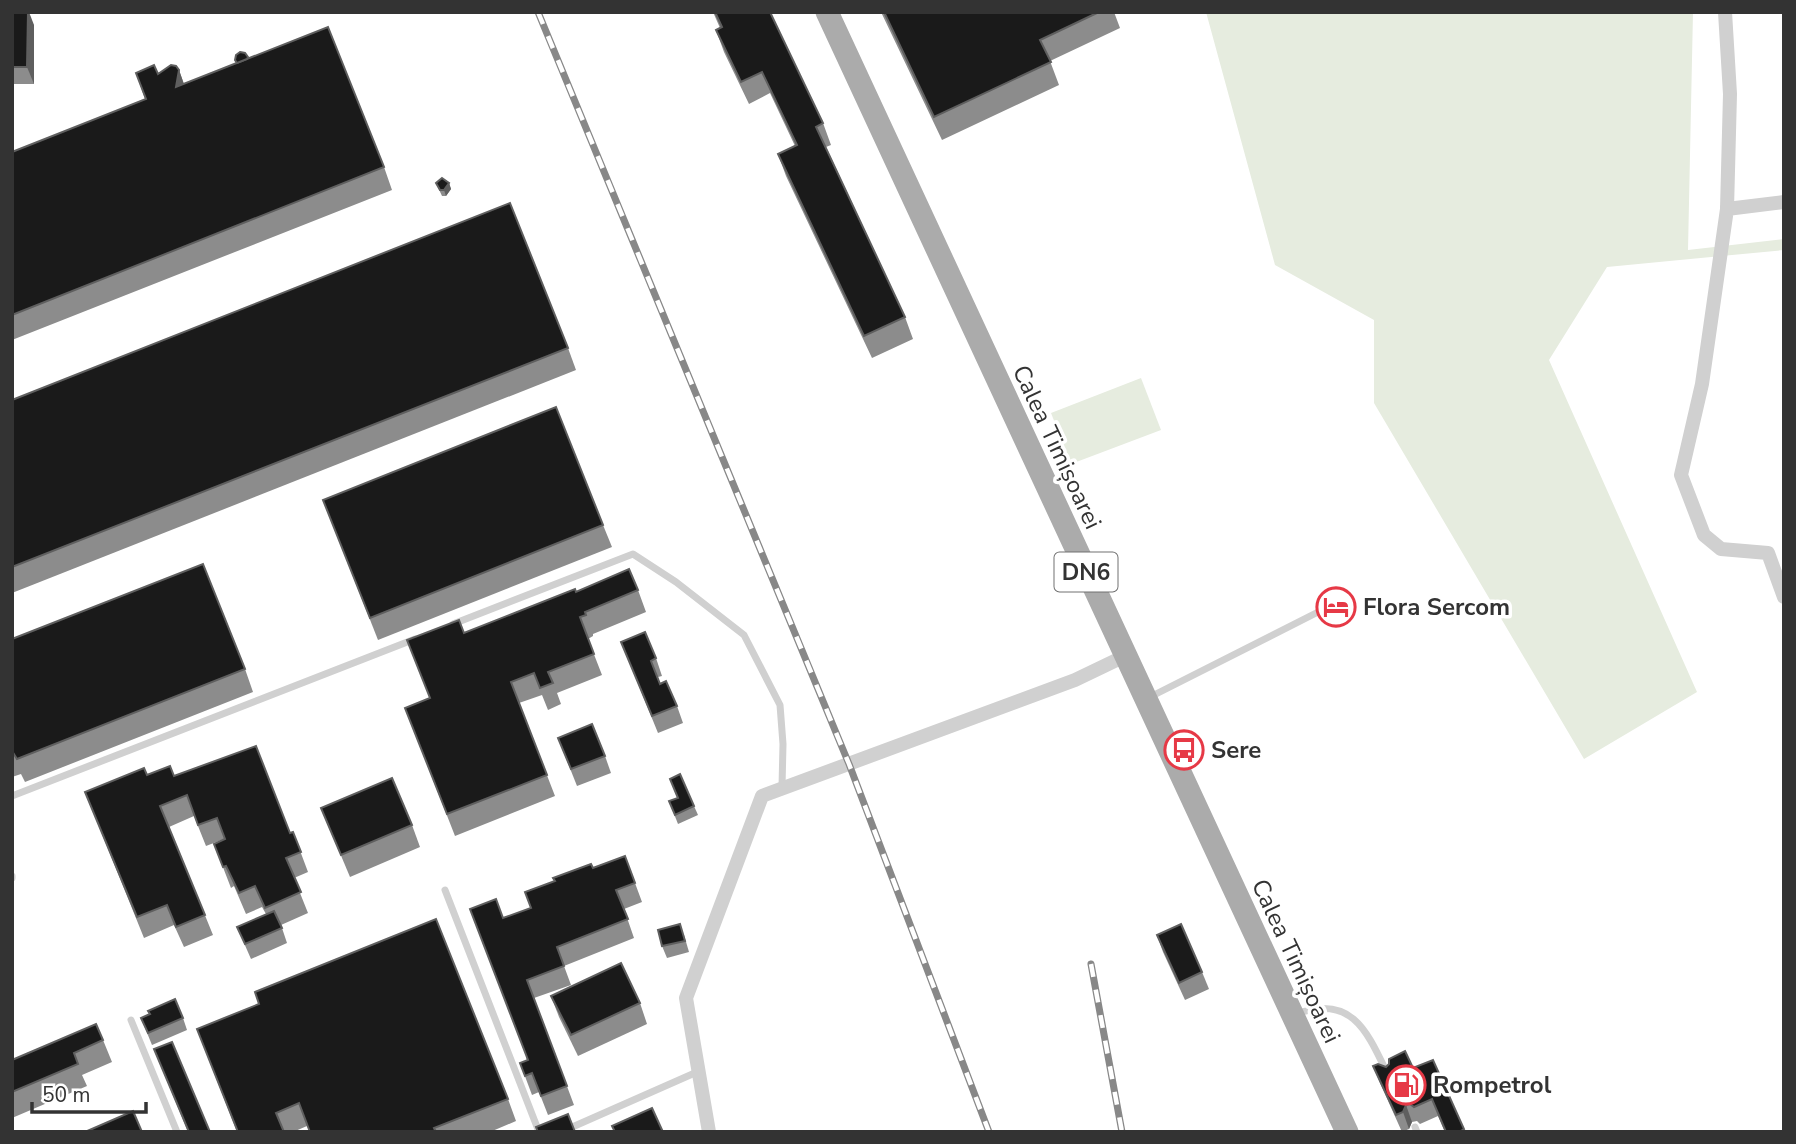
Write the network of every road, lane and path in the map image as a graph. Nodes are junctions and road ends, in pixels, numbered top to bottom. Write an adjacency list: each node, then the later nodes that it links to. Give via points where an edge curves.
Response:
1 (827, 12): 9 (main road, Calea Timișoarei / DN6)
2 (1725, 12): 4 (street, via 1730,94)
3 (1784, 202): 4 (street)
4 (1727, 209): 5 (street, via 1702,384 1681,475 1704,535 1721,550 1768,553)
5 (1784, 597)
6 (1324, 609): 10 (lane)
7 (439, 630): 11 (lane, via 633,554 744,635 780,705)
8 (426, 635): 12 (lane)
9 (1125, 656): 10 (main road, Calea Timișoarei / DN6); 11 (street, via 1075,680)
10 (1146, 699): 14 (main road, Calea Timișoarei / DN6)
11 (782, 788): 16 (street, via 762,796 685,998)
12 (12, 796)
13 (445, 890): 19 (lane)
14 (1292, 1015): 17 (lane, via 1311,1009 1345,1012 1367,1031); 22 (main road, Calea Timișoarei / DN6)
15 (131, 1020): 18 (lane)
16 (696, 1072): 20 (lane); 21 (street)
17 (1390, 1078)
18 (177, 1132)
19 (539, 1132)
20 (561, 1132)
21 (709, 1132)
22 (1347, 1132)

